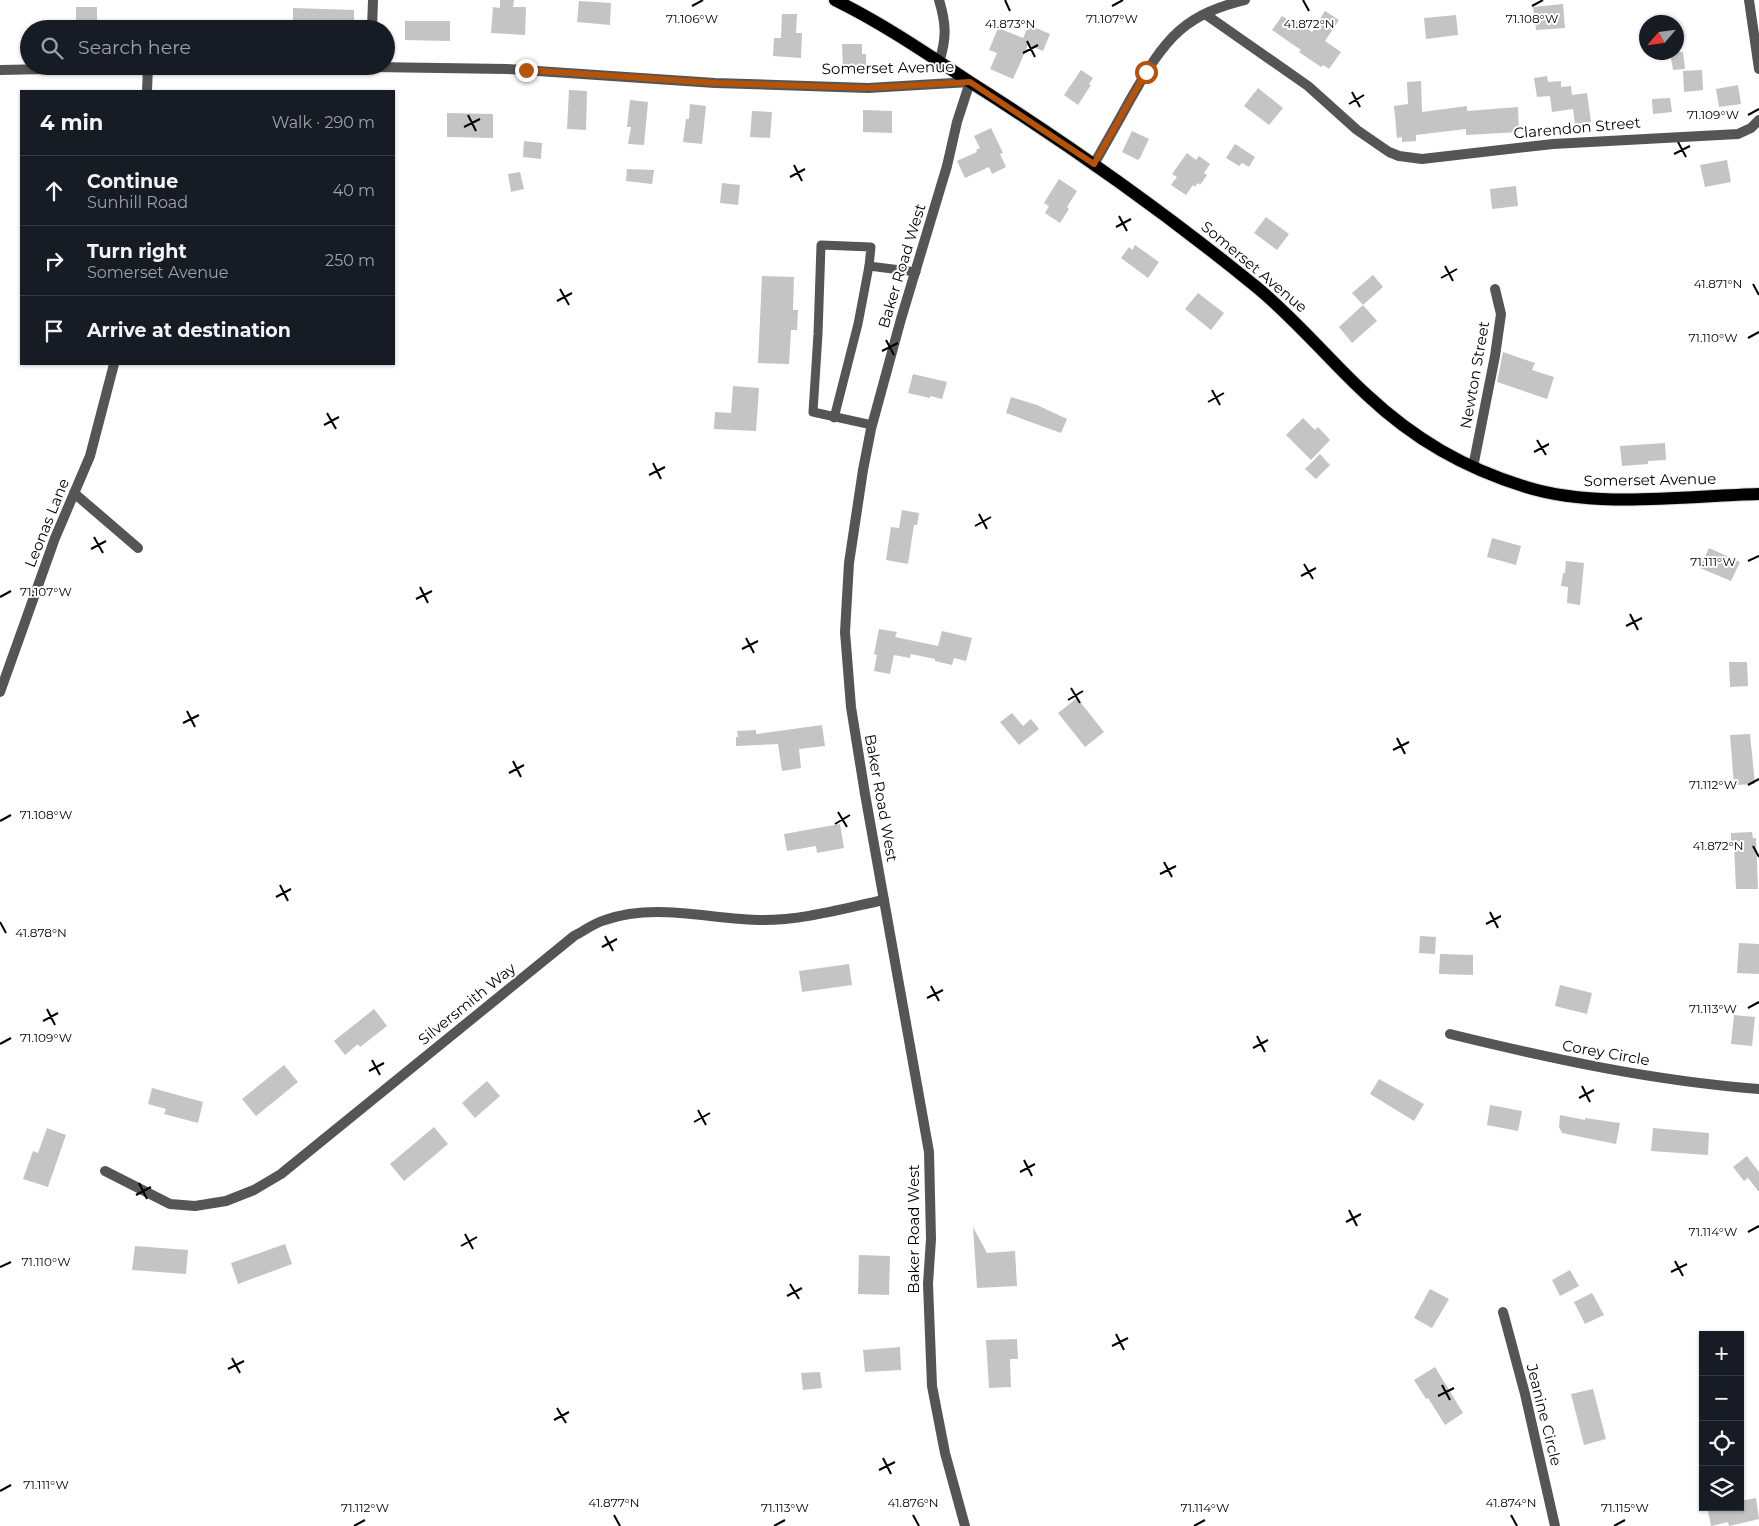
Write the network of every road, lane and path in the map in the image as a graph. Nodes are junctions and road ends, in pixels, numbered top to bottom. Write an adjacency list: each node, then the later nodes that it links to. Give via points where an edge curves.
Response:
1 (373, 0): 7 (street)
2 (835, 0): 8 (main road)
3 (939, 0): 8 (street, via 945,36)
4 (1245, 0): 6 (street)
5 (1749, 0): 12 (street)
6 (1205, 14): 16 (street, Clarendon Street, via 1308,86 1357,130 1399,156 1422,159 1562,143 1738,134); 17 (street, via 1179,31 1162,50)
7 (372, 20)
8 (939, 62): 14 (main road)
9 (395, 67): 14 (street, Somerset Avenue, via 507,69 716,83 868,88)
10 (0, 70): 11 (street, Somerset Avenue)
11 (20, 70)
12 (1759, 70)
13 (148, 75): 15 (street)
14 (970, 82): 17 (main road, Somerset Avenue); 19 (street, Baker Road West)
15 (147, 90)
16 (1757, 122)
17 (1094, 164): 24 (main road, Somerset Avenue, via 1256,286 1364,393 1401,425 1448,456)
18 (869, 266): 19 (lane); 22 (lane); 22 (lane, via 870,247 820,245 813,412)
19 (916, 272): 23 (street, Baker Road West)
20 (1494, 289): 24 (street, Newton Street, via 1501,314)
21 (114, 365): 25 (street, Leonas Lane, via 90,456)
22 (834, 418): 23 (lane)
23 (872, 425): 29 (street, Baker Road West, via 852,545 845,632 850,707)
24 (1473, 467): 26 (main road, Somerset Avenue, via 1526,487 1582,498)
25 (74, 493): 27 (street); 28 (street, Leonas Lane)
26 (1759, 494)
27 (138, 548)
28 (0, 692)
29 (884, 900): 32 (street, Silversmith Way, via 804,916 764,920 648,911 603,920 574,936 281,1174 254,1190 226,1201 195,1206 170,1204); 34 (street, Baker Road West, via 929,1152 928,1284 932,1386)
30 (1450, 1034): 31 (street, Corey Circle, via 1598,1068)
31 (1759, 1089)
32 (105, 1171)
33 (1503, 1312): 35 (street, Jeanine Circle)
34 (964, 1526)
35 (1555, 1526)

